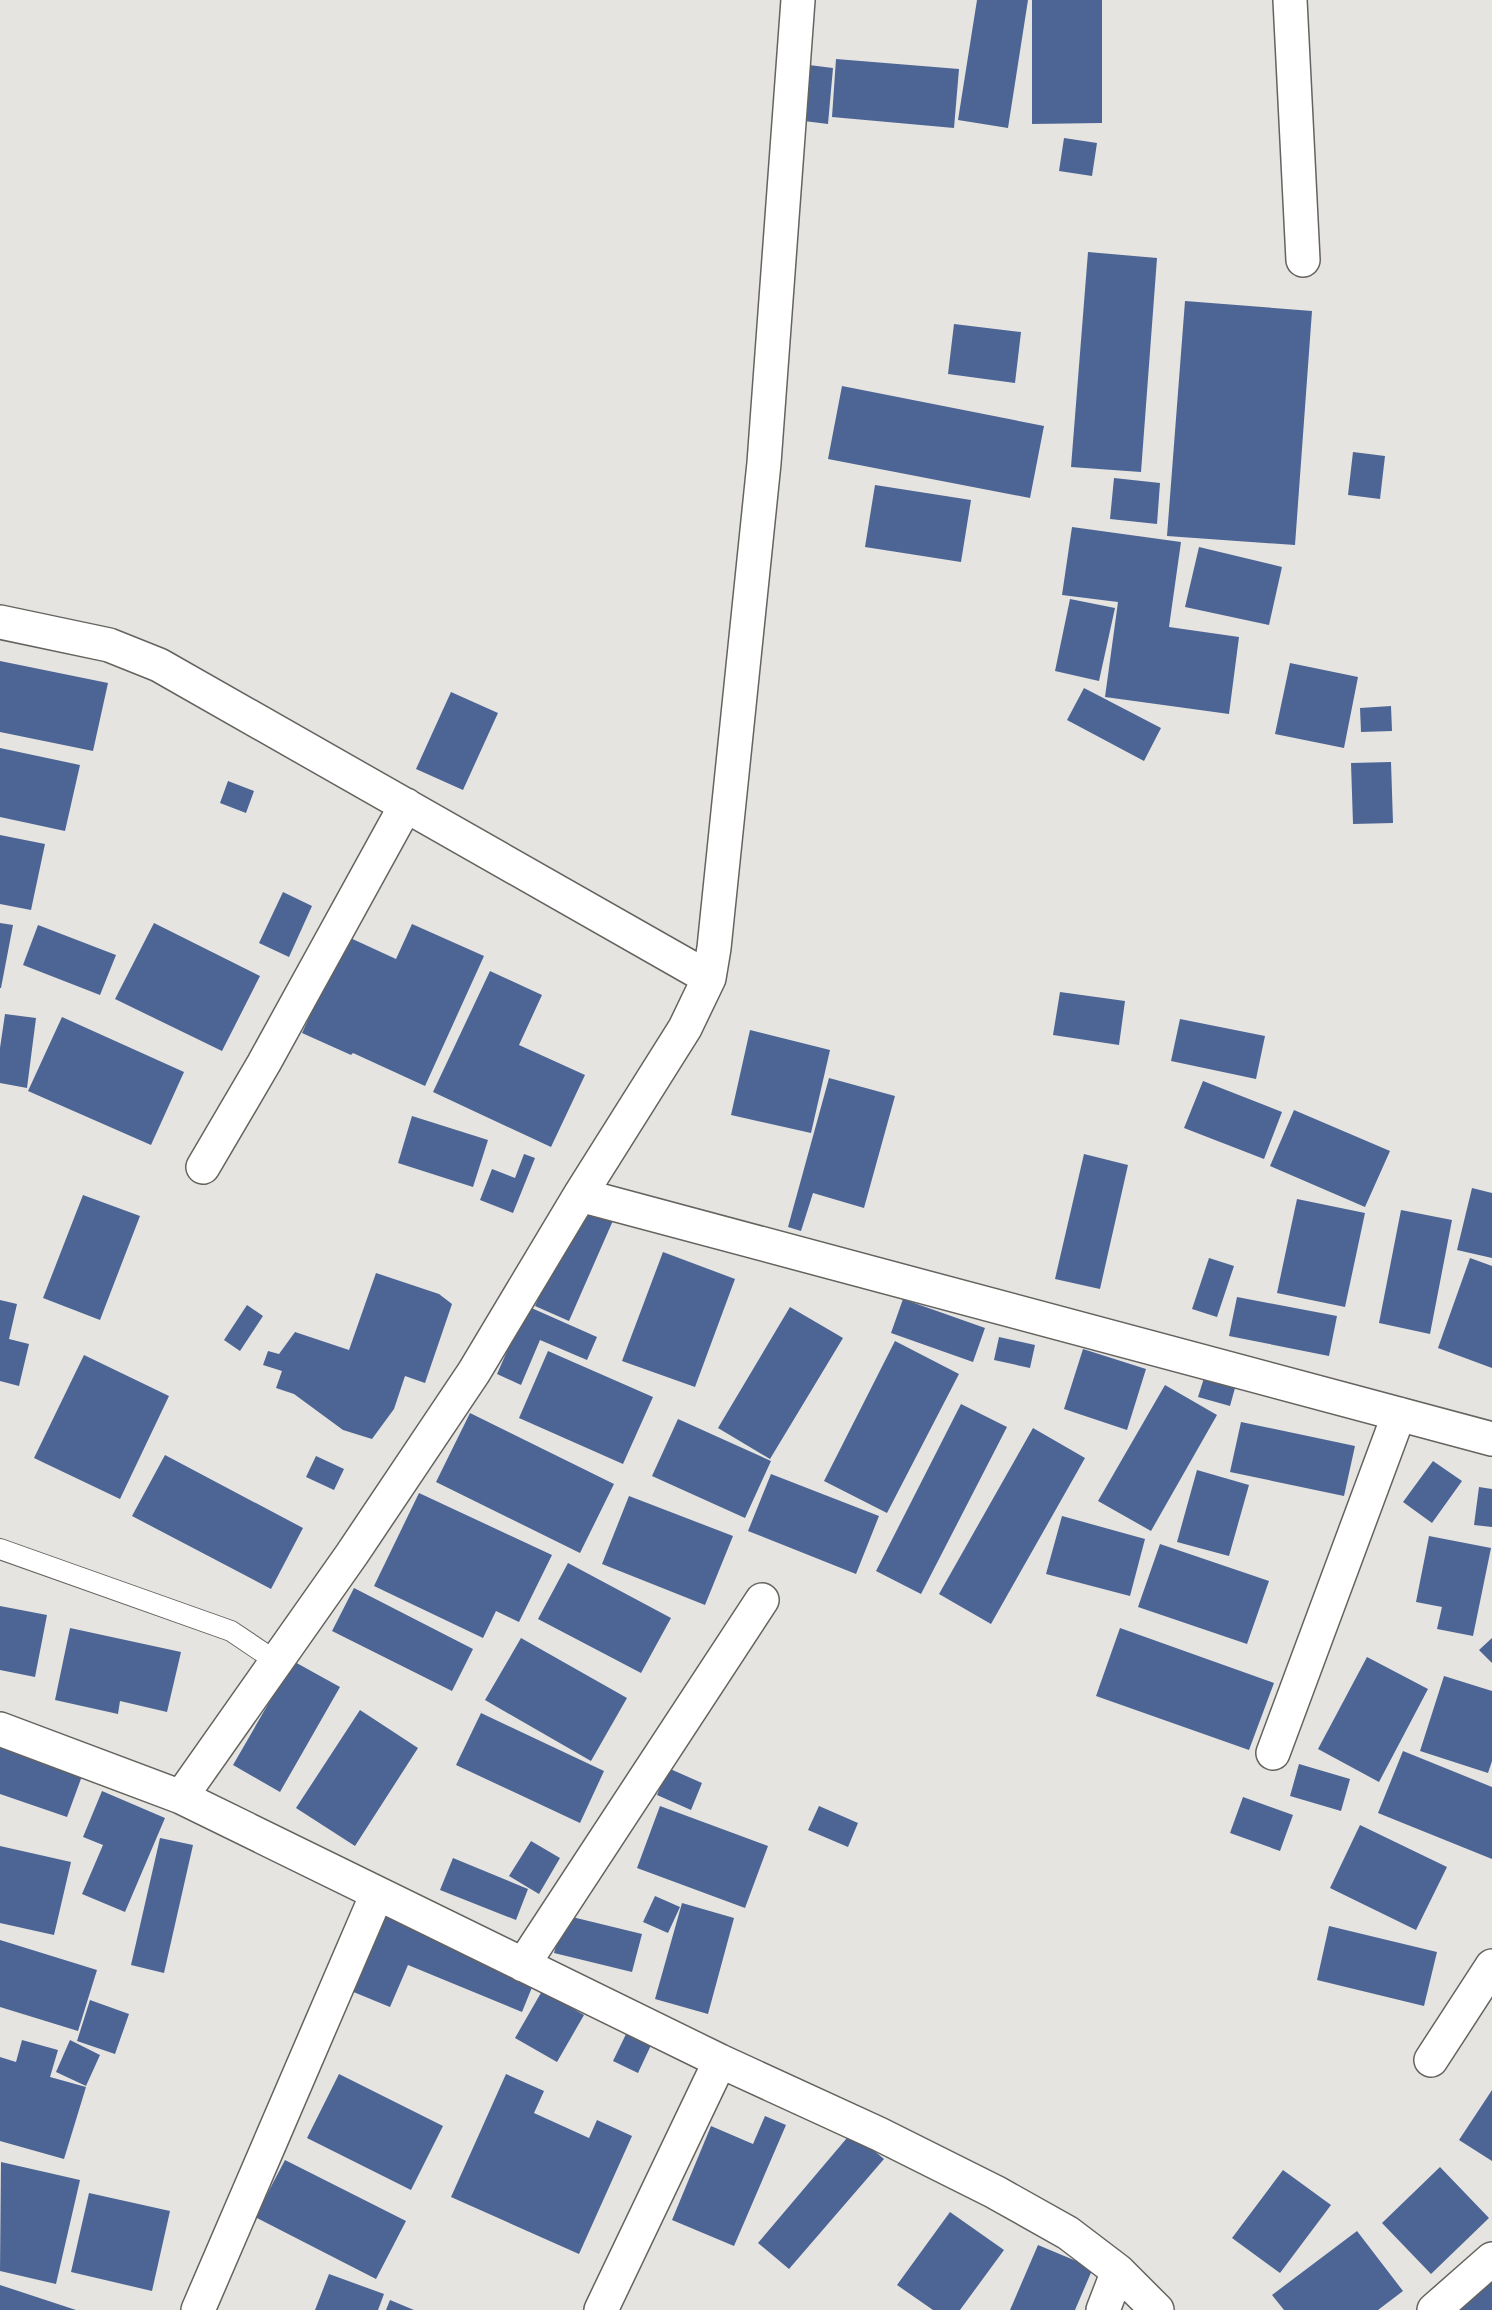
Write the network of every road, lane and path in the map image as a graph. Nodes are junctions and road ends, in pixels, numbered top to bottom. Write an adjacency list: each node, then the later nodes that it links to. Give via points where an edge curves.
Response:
1 (798, 0): 6 (street, via 764,463)
2 (1290, 0): 3 (street)
3 (1303, 260)
4 (0, 622): 5 (street, via 109,645 159,665)
5 (406, 805): 6 (street); 7 (street)
6 (709, 978): 8 (street, via 685,1028)
7 (204, 1167)
8 (580, 1194): 9 (street); 13 (street, via 474,1372)
9 (1399, 1414): 10 (street); 15 (street)
10 (1492, 1439)
11 (0, 1549): 13 (lane, via 231,1631)
12 (762, 1600): 18 (street)
13 (277, 1662): 16 (street)
14 (0, 1729): 16 (street)
15 (1273, 1754)
16 (181, 1797): 17 (street)
17 (377, 1894): 18 (street); 24 (street)
18 (523, 1965): 21 (street)
19 (1492, 1966): 20 (street)
20 (1431, 2060)
21 (720, 2061): 23 (street, via 995,2192 1068,2233); 25 (street)
22 (1492, 2259): 28 (street)
23 (1118, 2271): 26 (street); 27 (street)
24 (198, 2310)
25 (601, 2310)
26 (1103, 2310)
27 (1157, 2310)
28 (1434, 2310)

